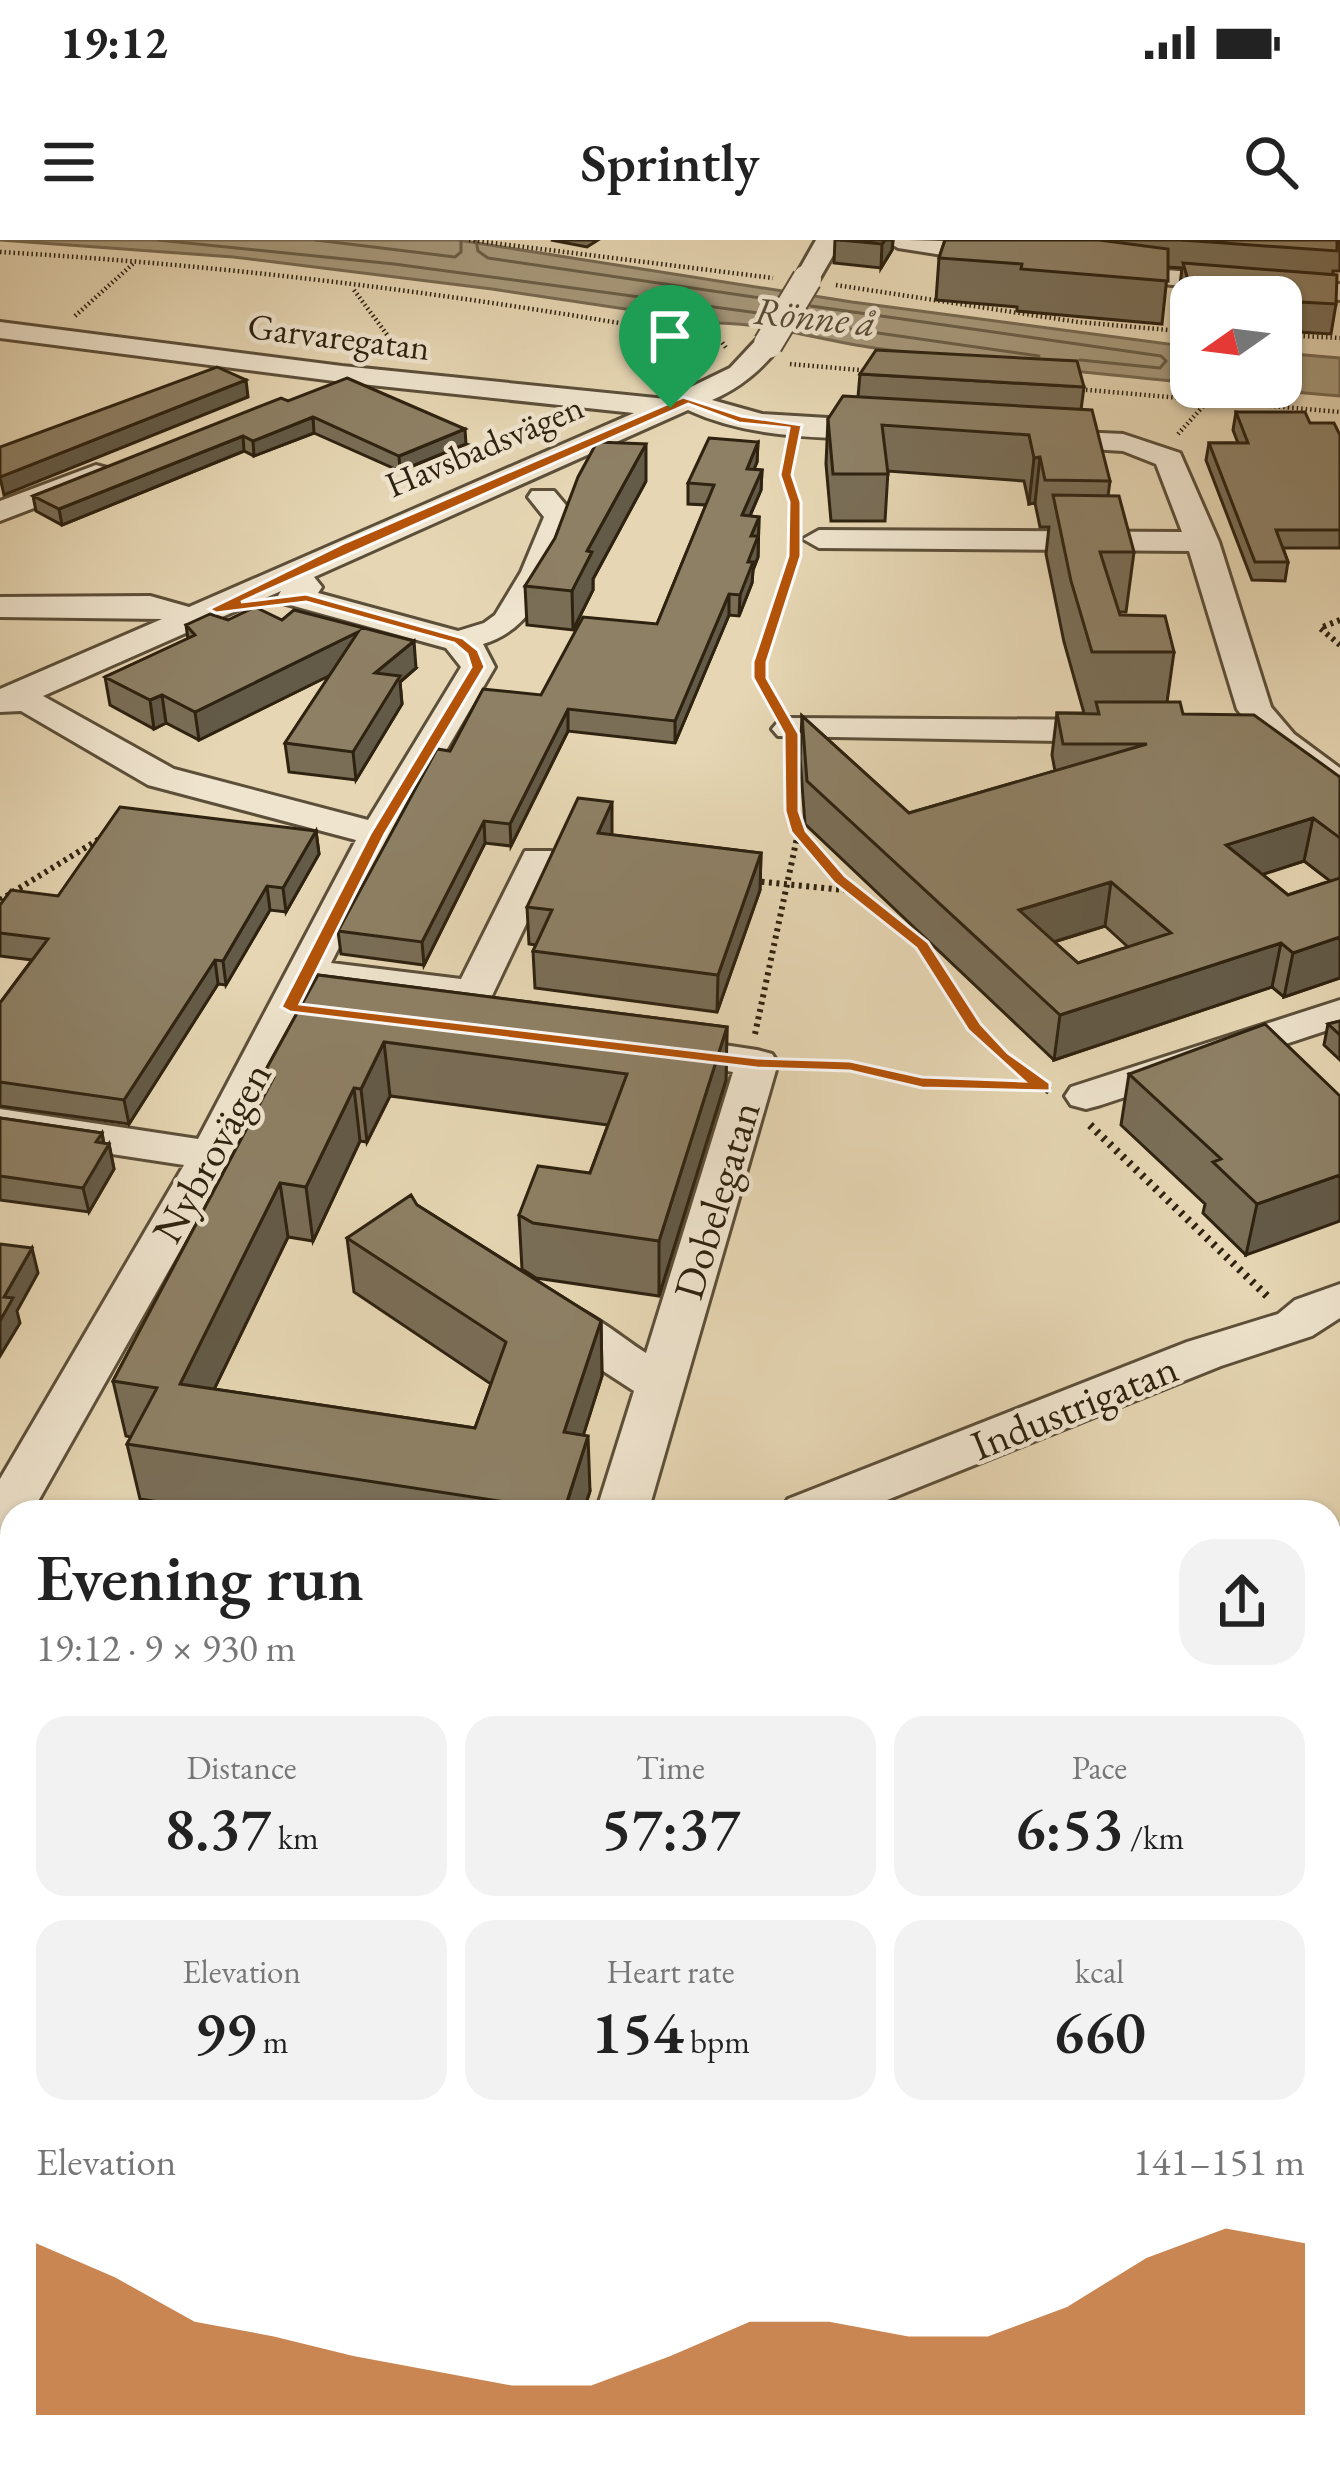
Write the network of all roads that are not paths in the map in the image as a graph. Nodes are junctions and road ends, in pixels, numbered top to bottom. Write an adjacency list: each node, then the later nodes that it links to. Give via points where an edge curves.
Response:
1 (829, 240): 11 (street, Havsbadsvägen, bridge, via 771,353)
2 (898, 240): 3 (street)
3 (1031, 261)
4 (1076, 268): 5 (street)
5 (1340, 292)
6 (0, 330): 7 (street, Garvaregatan)
7 (63, 337): 8 (street); 9 (street, Garvaregatan)
8 (19, 359)
9 (342, 374): 10 (street); 11 (street, Garvaregatan)
10 (280, 400)
11 (678, 404): 12 (street, Garvaregatan, via 739,420); 19 (street, Havsbadsvägen, via 351,544)
12 (935, 434)
13 (1005, 438): 18 (street, via 1160,452 1179,474)
14 (115, 466): 16 (street)
15 (543, 496): 22 (street, via 560,516 522,601 496,630)
16 (0, 512)
17 (818, 539): 18 (street)
18 (1203, 542): 25 (street, via 1244,684)
19 (291, 589): 21 (street, Havsbadsvägen); 22 (street)
20 (0, 607): 21 (street, via 149,606)
21 (202, 615): 23 (street, Havsbadsvägen)
22 (458, 640): 29 (street, Nybrovägen, via 478,667)
23 (6, 699): 29 (street, via 34,704 161,776)
24 (790, 729): 26 (street)
25 (1268, 729): 27 (street); 28 (street)
26 (1142, 731)
27 (1228, 732)
28 (1340, 784)
29 (378, 834): 31 (street, Nybrovägen)
30 (538, 860): 31 (street, via 475,993)
31 (299, 990): 33 (street); 37 (street, Nybrovägen)
32 (1340, 1012): 35 (street)
33 (489, 1029)
34 (631, 1045): 40 (street, Dobelegatan, via 756,1049)
35 (1078, 1105)
36 (0, 1124): 37 (street)
37 (212, 1155): 41 (street, Nybrovägen)
38 (520, 1295): 40 (street)
39 (1340, 1300): 43 (street, Industrigatan, via 1295,1325)
40 (660, 1385): 42 (street, Dobelegatan)
41 (15, 1500)
42 (626, 1500)
43 (836, 1500)

